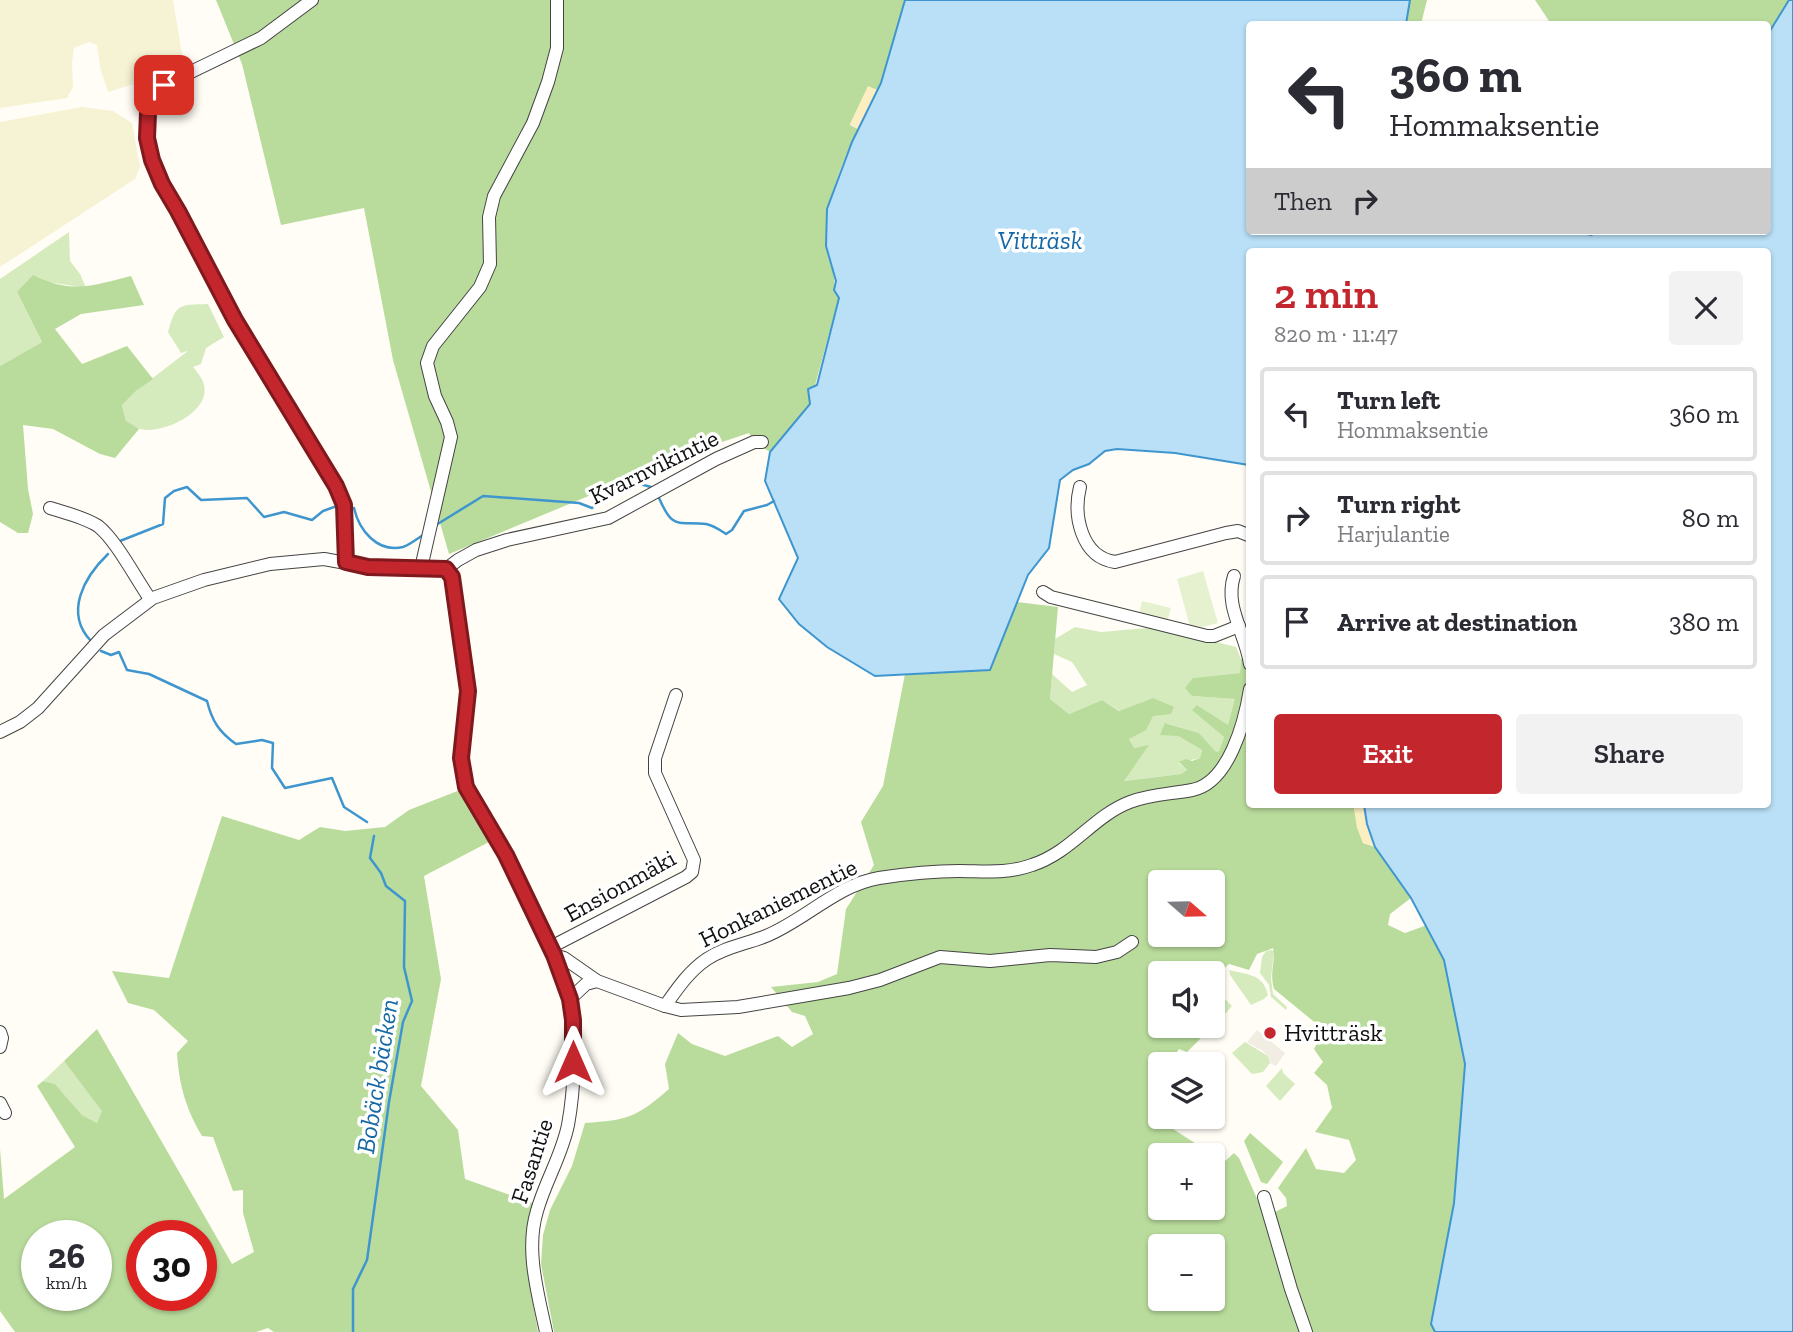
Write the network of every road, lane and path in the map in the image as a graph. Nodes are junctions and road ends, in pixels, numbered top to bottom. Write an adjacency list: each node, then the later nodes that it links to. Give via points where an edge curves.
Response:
1 (312, 0): 7 (street, via 261,38 164,85 150,105 147,138 162,184 235,320 336,486 344,505)
2 (557, 0): 8 (street, via 556,48 548,82 533,123 494,196 489,217 490,264 481,287 433,346 427,363 452,437)
3 (762, 442): 9 (street, Kvarnvikintie, via 716,459 608,518 507,540 477,550)
4 (1080, 487): 6 (street, via 1076,502 1084,538 1091,550 1107,561 1226,533)
5 (50, 509): 12 (street, via 98,526)
6 (1246, 534)
7 (346, 562): 8 (street); 12 (street, via 324,559 270,564)
8 (421, 568): 9 (street)
9 (446, 569): 19 (street, Fasantie, via 454,588 468,691 463,777)
10 (1234, 576): 13 (street, via 1232,607)
11 (1044, 592): 13 (street, via 1207,636)
12 (150, 599): 17 (street, via 104,635 38,708)
13 (1239, 626): 14 (street)
14 (1246, 650)
15 (676, 695): 19 (street, Ensionmäki, via 654,767 694,860 692,872)
16 (1246, 708): 22 (street, Honkaniementie, via 1222,768 1209,783 1194,790 1150,796 1110,811 1074,843 1033,865 1007,872 936,871 863,882 766,935 705,960)
17 (0, 732)
18 (1132, 942): 22 (street, via 1096,957 1050,955 990,961 940,957 849,988 738,1007 681,1010)
19 (553, 951): 20 (street); 21 (street, Fasantie)
20 (597, 981): 21 (street, via 586,984); 22 (street)
21 (570, 999): 26 (street, Fasantie, via 570,1109 565,1137 533,1226 535,1281)
22 (664, 1006)
23 (0, 1032): 24 (street)
24 (0, 1047)
25 (1264, 1197): 27 (street)
26 (545, 1332)
27 (1306, 1332)

